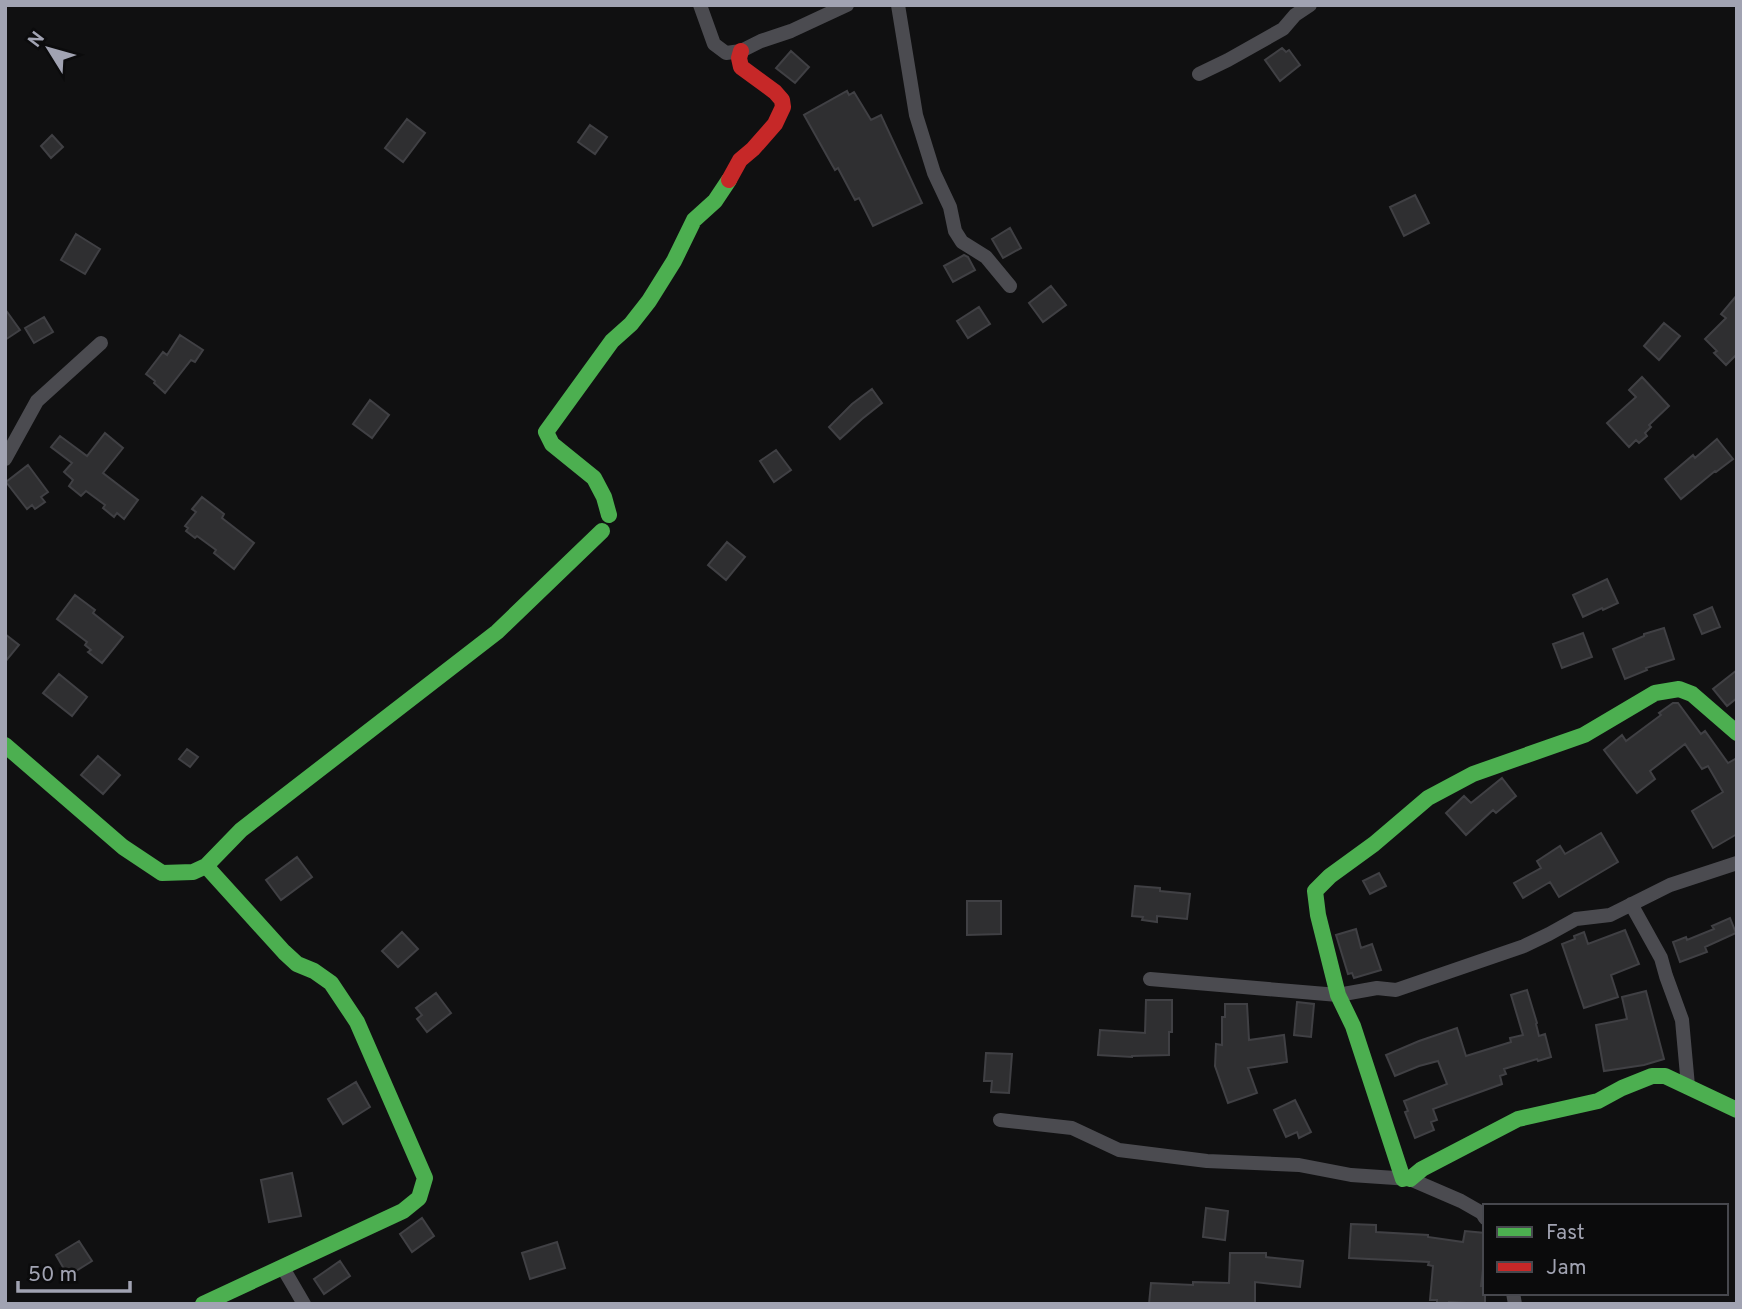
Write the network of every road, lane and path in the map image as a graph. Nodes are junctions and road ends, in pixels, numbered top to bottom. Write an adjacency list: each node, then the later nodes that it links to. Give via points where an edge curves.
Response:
1 (700, 5): 5 (street, via 714,44 726,53)
2 (846, 5): 5 (street)
3 (898, 5): 7 (street, via 916,115 955,231 962,242 986,257)
4 (1310, 5): 6 (street, via 1283,29)
5 (741, 51): 10 (street, via 741,67 782,100 775,124 740,160 715,201 694,220 649,301 612,341 546,432 552,444 594,478)
6 (1199, 74)
7 (1010, 286)
8 (101, 343): 9 (street, via 37,401)
9 (5, 459)
10 (609, 515)
11 (602, 531): 15 (street, via 497,632 241,830)
12 (1737, 733): 18 (street, via 1692,694 1679,689 1655,693 1584,735 1473,774 1428,798 1315,891)
13 (5, 746): 15 (street, via 123,847 162,873 193,872)
14 (1737, 863): 16 (street, via 1670,885)
15 (206, 866): 24 (street, via 297,964 331,983 357,1022 425,1178 419,1198 403,1211)
16 (1631, 904): 18 (street, via 1610,915 1576,919 1524,946 1396,990 1377,988); 19 (street, via 1661,958 1682,1020)
17 (1150, 979): 18 (street)
18 (1338, 995): 22 (street)
19 (1688, 1086): 20 (street); 22 (street, via 1652,1076 1598,1101 1518,1119)
20 (1737, 1110)
21 (1000, 1120): 22 (street, via 1072,1128 1119,1150)
22 (1406, 1179): 23 (street)
23 (1483, 1215)
24 (283, 1268): 25 (street); 26 (street)
25 (204, 1304)
26 (304, 1304)

